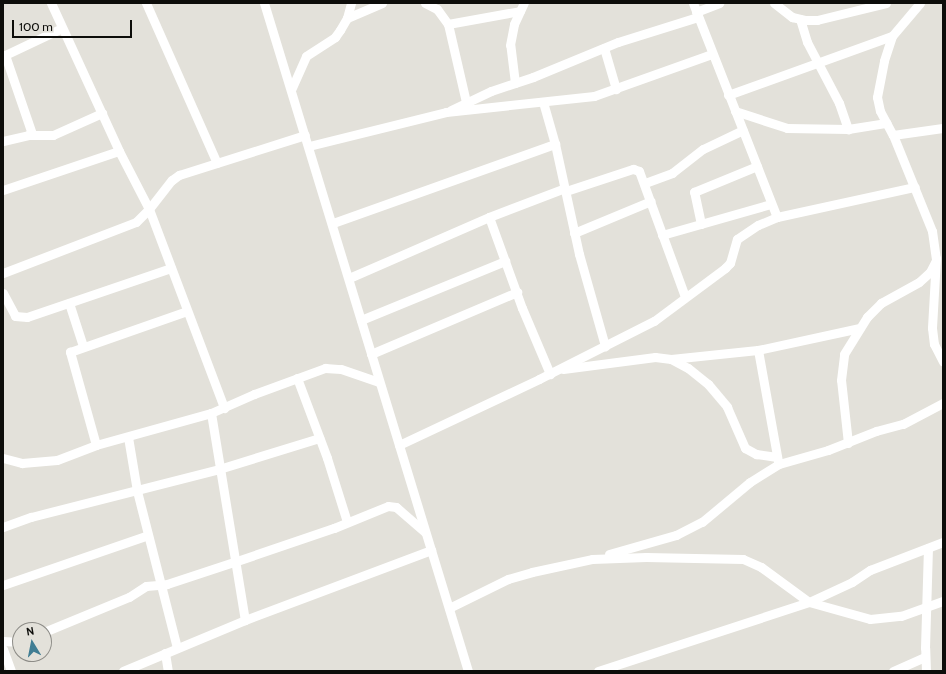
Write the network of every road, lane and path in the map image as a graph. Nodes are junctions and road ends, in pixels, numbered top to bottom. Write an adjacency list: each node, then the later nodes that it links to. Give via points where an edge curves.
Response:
1 (51, 3): 17 (street)
2 (146, 3): 43 (street)
3 (264, 3): 25 (street)
4 (351, 3): 14 (street)
5 (382, 3): 14 (street)
6 (425, 3): 16 (street, via 437,9)
7 (693, 3): 13 (street)
8 (719, 3): 13 (street)
9 (886, 3): 15 (street, via 817,20)
10 (920, 3): 18 (street)
11 (779, 4): 15 (street, via 792,17)
12 (522, 7): 16 (street); 23 (street, via 510,45)
13 (697, 14): 19 (street); 20 (street)
14 (347, 18): 25 (street, via 335,37 306,56)
15 (800, 19): 22 (street)
16 (448, 24): 27 (street)
17 (62, 28): 21 (street); 31 (street)
18 (892, 36): 22 (street); 32 (street, via 877,97)
19 (604, 48): 23 (street); 24 (street)
20 (712, 54): 24 (street); 26 (street)
21 (4, 56): 36 (street)
22 (818, 63): 26 (street); 34 (street)
23 (515, 83): 27 (street)
24 (616, 89): 28 (street, via 594,96)
25 (291, 90): 37 (street)
26 (728, 95): 29 (street)
27 (466, 102): 30 (street)
28 (543, 102): 30 (street); 40 (street)
29 (735, 111): 34 (street, via 787,128); 35 (street)
30 (446, 112): 41 (street)
31 (102, 113): 36 (street, via 53,135); 42 (street)
32 (887, 123): 34 (street); 38 (street)
33 (943, 128): 38 (street)
34 (848, 129)
35 (743, 130): 44 (street); 45 (street, via 703,149 672,173)
36 (32, 134): 39 (street)
37 (305, 135): 41 (street); 43 (street)
38 (893, 135): 46 (street)
39 (3, 141)
40 (555, 144): 48 (street); 54 (street)
41 (309, 146): 54 (street)
42 (119, 151): 47 (street); 51 (street)
43 (217, 163): 51 (street, via 172,180)
44 (757, 166): 50 (street); 55 (street, via 694,192)
45 (645, 183): 48 (street, via 639,170 633,169); 49 (street)
46 (915, 187): 53 (street); 58 (street, via 932,231)
47 (3, 190)
48 (565, 190): 52 (street); 56 (street)
49 (651, 201): 56 (street); 57 (street)
50 (772, 204): 53 (street); 55 (street)
51 (149, 209): 60 (street); 61 (street, via 136,222)
52 (489, 217): 59 (street); 62 (street)
53 (776, 217): 65 (street, via 737,239 730,263)
54 (333, 223): 62 (street)
55 (702, 224): 57 (street)
56 (574, 233): 71 (street)
57 (662, 235): 65 (street)
58 (936, 258): 69 (street, via 930,272 918,282 881,303); 72 (street, via 932,328)
59 (506, 261): 63 (street); 68 (street)
60 (172, 268): 66 (street); 67 (street)
61 (3, 272)
62 (349, 278): 68 (street)
63 (517, 292): 74 (street); 77 (street)
64 (3, 293): 66 (street, via 15,316 19,318)
65 (685, 297): 71 (street, via 654,321)
66 (69, 302): 70 (street)
67 (188, 311): 70 (street); 81 (street)
68 (361, 320): 74 (street)
69 (860, 328): 73 (street); 85 (street, via 844,354 841,380)
70 (83, 346): 86 (street, via 73,349 70,356)
71 (605, 346): 77 (street)
72 (940, 349): 76 (street)
73 (758, 350): 75 (street); 89 (street)
74 (371, 354): 79 (street)
75 (671, 359): 77 (street, via 655,357); 89 (street, via 693,372 723,401 745,448)
76 (943, 362)
77 (554, 372): 87 (street)
78 (297, 378): 79 (street, via 325,368 341,370); 81 (street); 84 (street)
79 (379, 382): 87 (street)
80 (943, 403): 85 (street, via 903,424 876,431)
81 (224, 408): 82 (street)
82 (211, 413): 83 (street); 90 (street)
83 (128, 437): 86 (street); 91 (street)
84 (319, 438): 90 (street); 92 (street)
85 (848, 443): 89 (street)
86 (96, 445): 88 (street, via 57,460 22,463)
87 (399, 445): 94 (street)
88 (3, 458)
89 (778, 460): 99 (street, via 702,522 676,535 644,546)
90 (219, 469): 91 (street); 100 (street)
91 (137, 491): 93 (street, via 31,517); 95 (street)
92 (347, 522): 94 (street, via 392,505); 100 (street)
93 (3, 527)
94 (426, 533): 98 (street)
95 (148, 535): 101 (street); 102 (street)
96 (943, 542): 97 (street)
97 (928, 548): 104 (street, via 870,570 852,582); 105 (street)
98 (432, 550): 106 (street); 107 (street)
99 (592, 558): 104 (street, via 743,559 761,566); 106 (street, via 508,579)
100 (234, 562): 101 (street); 107 (street)
101 (161, 584): 108 (street, via 146,586 129,597); 109 (street)
102 (3, 585)
103 (943, 600): 105 (street)
104 (809, 602): 105 (street, via 870,619 901,616); 117 (street)
105 (926, 606): 112 (street)
106 (449, 608): 116 (street)
107 (245, 620): 109 (street)
108 (52, 629)
109 (177, 648): 111 (street)
110 (3, 649): 113 (street)
111 (165, 654): 114 (street); 115 (street)
112 (925, 657): 118 (street); 119 (street)
113 (12, 671)
114 (123, 671)
115 (168, 671)
116 (468, 671)
117 (598, 671)
118 (893, 671)
119 (926, 671)

